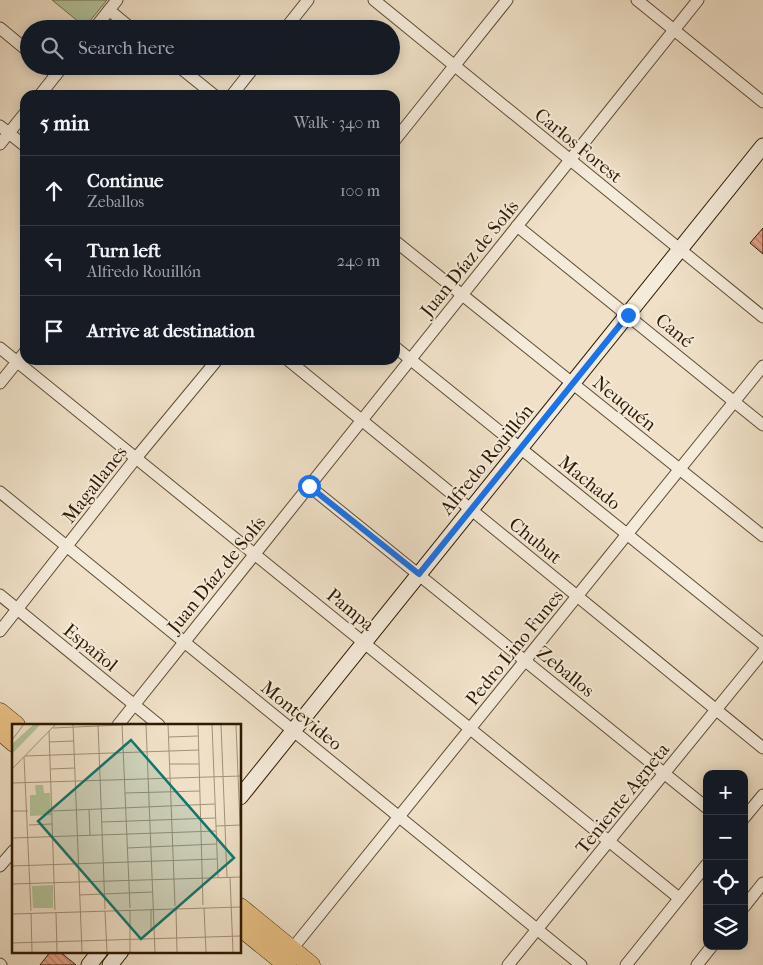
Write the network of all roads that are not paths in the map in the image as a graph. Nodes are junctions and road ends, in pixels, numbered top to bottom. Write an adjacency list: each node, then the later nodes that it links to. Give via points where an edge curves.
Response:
1 (117, 0): 7 (street)
2 (308, 0): 10 (street)
3 (374, 0): 11 (street, Carlos Forest)
4 (507, 0): 16 (street)
5 (637, 0): 14 (street)
6 (698, 0): 14 (street, Juan Díaz de Solís)
7 (109, 10): 8 (street); 9 (street)
8 (101, 20)
9 (121, 20)
10 (292, 20)
11 (399, 20)
12 (400, 21): 16 (street, Carlos Forest)
13 (0, 28): 15 (street)
14 (674, 30): 23 (street); 30 (street, Juan Díaz de Solís)
15 (20, 45)
16 (455, 66): 26 (street); 30 (street, Carlos Forest)
17 (56, 75): 20 (street)
18 (189, 75): 21 (street)
19 (248, 75): 22 (street)
20 (44, 90)
21 (208, 90)
22 (236, 90)
23 (763, 102)
24 (20, 117): 25 (street)
25 (4, 129): 27 (street); 28 (street)
26 (400, 134)
27 (20, 142)
28 (0, 144)
29 (763, 146): 33 (street, Alfredo Rouillón)
30 (570, 160): 31 (street, Juan Díaz de Solís); 33 (street, Carlos Forest)
31 (517, 226): 34 (street, Juan Díaz de Solís); 35 (street, Cané)
32 (400, 244): 34 (street, Neuquén)
33 (680, 250): 35 (street, Alfredo Rouillón); 36 (street, Carlos Forest)
34 (462, 295): 40 (street, Juan Díaz de Solís); 48 (street, Neuquén)
35 (628, 315): 48 (street, Alfredo Rouillón); 49 (street, Cané)
36 (763, 317)
37 (0, 348): 41 (street, Pampa)
38 (400, 351): 40 (street, Machado)
39 (20, 358): 41 (street)
40 (410, 360): 50 (street, Juan Díaz de Solís); 52 (street, Machado)
41 (17, 362): 42 (street, Pampa); 47 (street)
42 (20, 364)
43 (21, 365): 53 (street, Pampa)
44 (214, 365): 53 (street, Magallanes)
45 (294, 365): 50 (street, Chubut)
46 (763, 366): 49 (street, Pedro Lino Funes)
47 (0, 383)
48 (573, 383): 52 (street, Alfredo Rouillón); 54 (street, Neuquén)
49 (734, 402): 51 (street, Cané); 54 (street, Pedro Lino Funes)
50 (362, 420): 55 (street, Juan Díaz de Solís); 57 (street, Chubut)
51 (763, 425)
52 (520, 448): 57 (street, Alfredo Rouillón); 58 (street, Machado)
53 (136, 458): 60 (street, Magallanes); 61 (street, Pampa)
54 (680, 469): 58 (street, Pedro Lino Funes); 59 (street, Neuquén)
55 (309, 486): 61 (street, Juan Díaz de Solís); 62 (street, Zeballos)
56 (0, 492): 60 (street, Montevideo)
57 (471, 510): 62 (street, Alfredo Rouillón); 64 (street, Chubut)
58 (627, 535): 64 (street, Pedro Lino Funes); 69 (street, Machado)
59 (763, 536)
60 (66, 548): 65 (street, Magallanes); 67 (street, Montevideo)
61 (253, 554): 67 (street, Juan Díaz de Solís); 68 (street, Pampa)
62 (419, 574): 68 (street, Alfredo Rouillón); 71 (street, Zeballos)
63 (0, 595): 65 (street, Español)
64 (577, 596): 71 (street, Pedro Lino Funes); 73 (street, Chubut)
65 (18, 610): 66 (street, Magallanes); 72 (street, Español)
66 (0, 632)
67 (184, 642): 72 (street, Juan Díaz de Solís); 79 (street, Montevideo)
68 (363, 642): 78 (street, Pampa); 79 (street, Alfredo Rouillón)
69 (763, 644)
70 (763, 652): 73 (street, Teniente Agneta)
71 (525, 661): 78 (street, Pedro Lino Funes); 83 (street, Zeballos)
72 (134, 705): 76 (street, Juan Díaz de Solís); 77 (street, Español)
73 (716, 710): 82 (street, Chubut); 83 (street, Teniente Agneta)
74 (0, 712): 75 (main road)
75 (15, 724)
76 (119, 724)
77 (158, 724)
78 (470, 728): 88 (street, Pedro Lino Funes); 89 (street, Pampa)
79 (293, 730): 84 (street, Alfredo Rouillón); 88 (street, Montevideo)
80 (0, 732): 81 (main road)
81 (12, 741)
82 (763, 748)
83 (664, 773): 86 (street, Zeballos); 89 (street, Teniente Agneta)
84 (241, 793)
85 (763, 795): 87 (street)
86 (703, 805)
87 (746, 815)
88 (399, 817): 98 (street, Montevideo); 102 (street, Pedro Lino Funes)
89 (609, 840): 94 (street, Pampa); 98 (street, Teniente Agneta)
90 (12, 852): 91 (street)
91 (0, 866)
92 (703, 869): 94 (street)
93 (763, 884): 95 (street)
94 (679, 898): 108 (street)
95 (746, 905)
96 (241, 908): 102 (main road)
97 (241, 928): 102 (main road)
98 (537, 929): 106 (street, Teniente Agneta); 107 (street, Montevideo)
99 (709, 950): 109 (street)
100 (99, 952): 103 (street)
101 (120, 952): 104 (street)
102 (289, 957): 105 (main road)
103 (89, 965)
104 (110, 965)
105 (311, 965)
106 (508, 965)
107 (581, 965)
108 (626, 965)
109 (697, 965)

